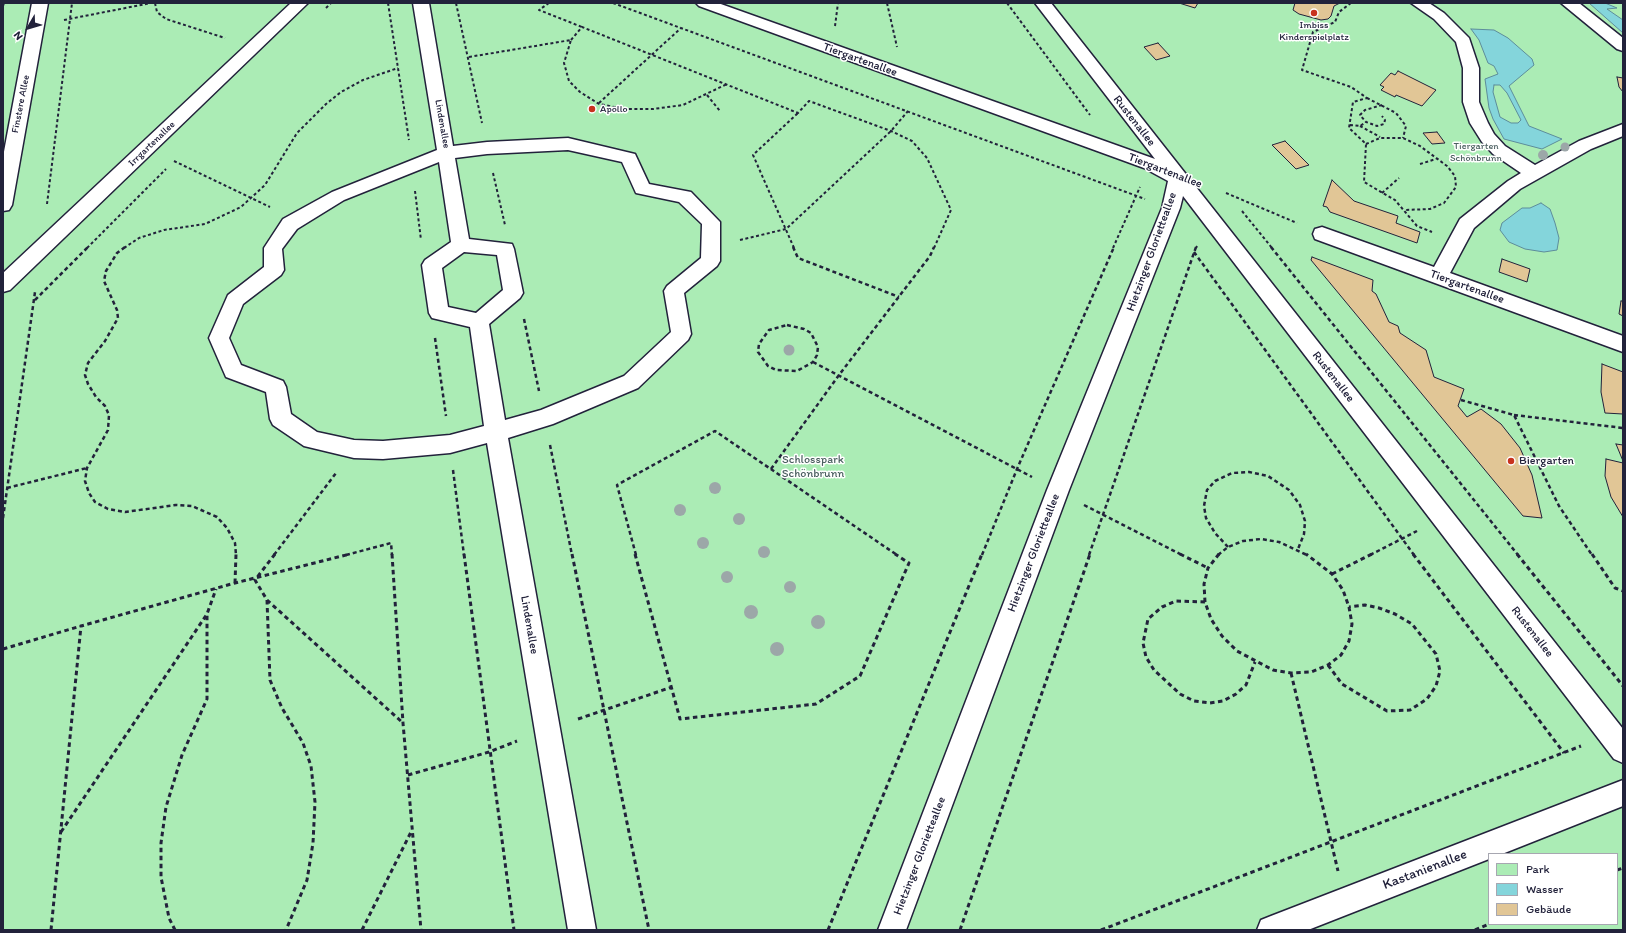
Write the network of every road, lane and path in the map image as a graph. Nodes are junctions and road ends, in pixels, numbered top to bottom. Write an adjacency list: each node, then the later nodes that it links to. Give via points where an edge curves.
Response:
1 (4, 3): 18 (path)
2 (40, 3): 19 (street, Finstere Allee)
3 (151, 3): 19 (path)
4 (155, 3): 23 (path, via 157,12 166,20)
5 (300, 3): 79 (street, Irrgartenallee)
6 (388, 3): 29 (path)
7 (421, 3): 48 (street, Lindenallee)
8 (549, 3): 20 (path, via 539,10)
9 (613, 3): 21 (path)
10 (704, 3): 51 (street, Tiergartenallee)
11 (838, 3): 22 (path)
12 (887, 3): 26 (path)
13 (1006, 3): 39 (path)
14 (1042, 3): 55 (street, Rustenallee)
15 (1352, 3): 32 (path, via 1339,12 1335,22 1313,32 1302,70 1351,87)
16 (1419, 3): 54 (street, via 1439,16 1463,41 1471,68 1472,102 1479,123 1488,138 1499,150)
17 (1569, 3): 25 (street)
18 (3, 6)
19 (36, 25): 63 (street, Finstere Allee)
20 (582, 27): 24 (path); 27 (path)
21 (680, 28): 27 (path); 36 (path)
22 (834, 28)
23 (225, 38)
24 (571, 40): 28 (path); 33 (path, via 564,63 569,81 580,92)
25 (1623, 46)
26 (898, 51)
27 (652, 54): 30 (path); 33 (path)
28 (468, 58)
29 (398, 68): 53 (path); 61 (path, via 363,80 340,92 326,104 297,133 265,185)
30 (727, 84): 31 (path); 37 (path)
31 (707, 94): 33 (path, via 683,105 654,109 625,109); 35 (path)
32 (1367, 98): 34 (path); 41 (path, via 1353,102)
33 (599, 104)
34 (1382, 105): 40 (path, via 1365,110 1360,116); 46 (path, via 1396,112 1406,126)
35 (720, 111)
36 (908, 111): 44 (path); 60 (path)
37 (798, 113): 44 (path, via 810,101); 69 (path, via 753,155)
38 (1382, 116): 40 (path, via 1384,124 1377,126)
39 (1094, 121)
40 (1366, 122): 42 (path)
41 (1350, 125): 42 (path); 47 (path, via 1349,128)
42 (1360, 126): 45 (path)
43 (1623, 130): 54 (street, via 1585,145)
44 (891, 131): 69 (path); 81 (path, via 912,141 927,158 951,210 930,256)
45 (1380, 138): 46 (path); 47 (path)
46 (1403, 138): 49 (path, via 1420,146)
47 (1366, 144): 58 (path, via 1364,182)
48 (446, 153): 53 (street); 74 (street, Lindenallee); 75 (street, via 568,144 629,158 642,189 685,197 711,222)
49 (1437, 159): 52 (path); 66 (path, via 1455,176 1456,187 1444,203 1430,209)
50 (174, 161): 61 (path)
51 (1150, 164): 55 (street, Tiergartenallee); 60 (path)
52 (1420, 164)
53 (413, 165): 67 (street, via 338,196); 77 (path, via 421,248)
54 (1534, 173): 73 (street, via 1514,184 1467,224)
55 (1178, 178): 59 (path, Tiergartenallee); 65 (street, Hietzinger Glorietteallee); 68 (street, Rustenallee)
56 (1399, 178): 58 (path)
57 (1224, 188): 59 (path)
58 (1382, 192): 66 (path, via 1395,200)
59 (1228, 194): 62 (path); 70 (path, Tiergartenallee)
60 (1136, 196): 65 (path); 96 (path)
61 (253, 197): 67 (path); 94 (path, via 231,212 204,224 164,230 139,238 126,246 111,261 104,281 118,318 88,363 85,375 88,384 109,415 108,430)
62 (1233, 200)
63 (3, 205)
64 (1238, 206): 72 (path)
65 (1171, 208): 98 (street, Hietzinger Glorietteallee)
66 (1403, 210): 73 (path, via 1417,226)
67 (295, 221): 93 (street, via 272,248 274,270 235,300 219,338 233,371 276,386 281,419 312,440)
68 (1213, 222): 76 (path); 100 (street, Rustenallee)
69 (786, 229): 75 (path); 81 (path, via 798,258)
70 (1322, 234): 78 (street, Tiergartenallee)
71 (1260, 239): 72 (path)
72 (1266, 242): 119 (path)
73 (1456, 243): 78 (street)
74 (461, 245): 77 (street); 80 (street, via 505,249)
75 (710, 246): 89 (street, via 710,261 674,291 681,334 631,382)
76 (1194, 252): 99 (path); 101 (path)
77 (432, 265): 82 (street)
78 (1439, 276): 84 (street, Tiergartenallee)
79 (3, 285)
80 (513, 293): 83 (street); 89 (path, via 523,314)
81 (899, 297): 86 (path)
82 (439, 313): 83 (street); 92 (path, via 434,333)
83 (479, 320): 91 (street, Lindenallee)
84 (1623, 344)
85 (813, 362): 85 (path, via 817,354 816,340 804,329 786,325 777,327 763,336 759,344 758,352 762,360 776,370 797,371); 86 (path)
86 (839, 375): 95 (path); 96 (path)
87 (1461, 400): 88 (path)
88 (1514, 415): 90 (path); 109 (path, via 1559,506 1615,588)
89 (545, 418): 91 (street); 136 (path)
90 (1623, 428)
91 (496, 432): 92 (street); 135 (street, Lindenallee)
92 (450, 444): 93 (street, via 383,450); 134 (path)
93 (354, 449): 106 (path)
94 (87, 468): 97 (path); 107 (path, via 85,481 89,493 95,502 108,509 125,512 176,505 192,506 218,517 235,543)
95 (771, 469): 95 (path, via 715,431 617,485 680,719 816,704 860,676 909,563)
96 (1017, 469): 98 (path); 137 (path)
97 (7, 488)
98 (1058, 490): 99 (path); 138 (street, Hietzinger Glorietteallee)
99 (1103, 515): 104 (path); 139 (path)
100 (1443, 518): 101 (path); 121 (street, Rustenallee)
101 (1402, 539): 105 (path); 122 (path)
102 (1228, 547): 103 (path, via 1243,541 1261,539); 103 (path, via 1206,518 1204,506 1207,490 1215,481 1232,473 1249,472 1268,476 1289,490 1300,505 1305,521 1304,534); 104 (path, via 1216,556)
103 (1298, 549): 105 (path)
104 (1208, 568): 111 (path, via 1204,584)
105 (1332, 574): 112 (path, via 1343,590)
106 (255, 580): 107 (path); 110 (path); 120 (path, via 391,543)
107 (236, 583): 108 (path)
108 (216, 589): 113 (path); 114 (path)
109 (1623, 591)
110 (266, 600): 120 (path); 131 (path, via 270,680 282,708 303,743 311,766 315,802 313,843 307,880)
111 (1205, 602): 116 (path, via 1211,619 1222,636); 116 (path, via 1176,601 1162,607 1148,619 1143,643 1146,657 1154,670 1180,694 1194,701 1210,703 1223,701 1246,685)
112 (1349, 607): 117 (path, via 1352,624 1349,641 1341,655); 117 (path, via 1365,605 1379,608 1412,624 1436,654 1440,671 1436,686 1427,699 1410,710 1387,711 1342,684)
113 (207, 614): 125 (path); 130 (path, via 207,699 182,755 166,807 161,843 161,877)
114 (81, 626): 115 (path); 125 (path)
115 (3, 649)
116 (1255, 662): 118 (path, via 1273,670)
117 (1328, 665): 118 (path, via 1311,672)
118 (1291, 673): 126 (path)
119 (1623, 686)
120 (403, 723): 124 (path)
121 (1617, 742): 122 (path)
122 (1564, 752): 126 (path)
123 (1623, 793): 127 (street, Kastanienallee)
124 (412, 831): 132 (path); 133 (path)
125 (60, 833): 129 (path)
126 (1330, 842): 127 (path); 140 (path)
127 (1346, 901): 141 (street, Kastanienallee)
128 (1488, 924): 142 (path)
129 (51, 930)
130 (174, 930)
131 (286, 930)
132 (362, 930)
133 (421, 930)
134 (514, 930)
135 (582, 930)
136 (649, 930)
137 (828, 930)
138 (892, 930)
139 (960, 930)
140 (1101, 930)
141 (1271, 930)
142 (1475, 930)

